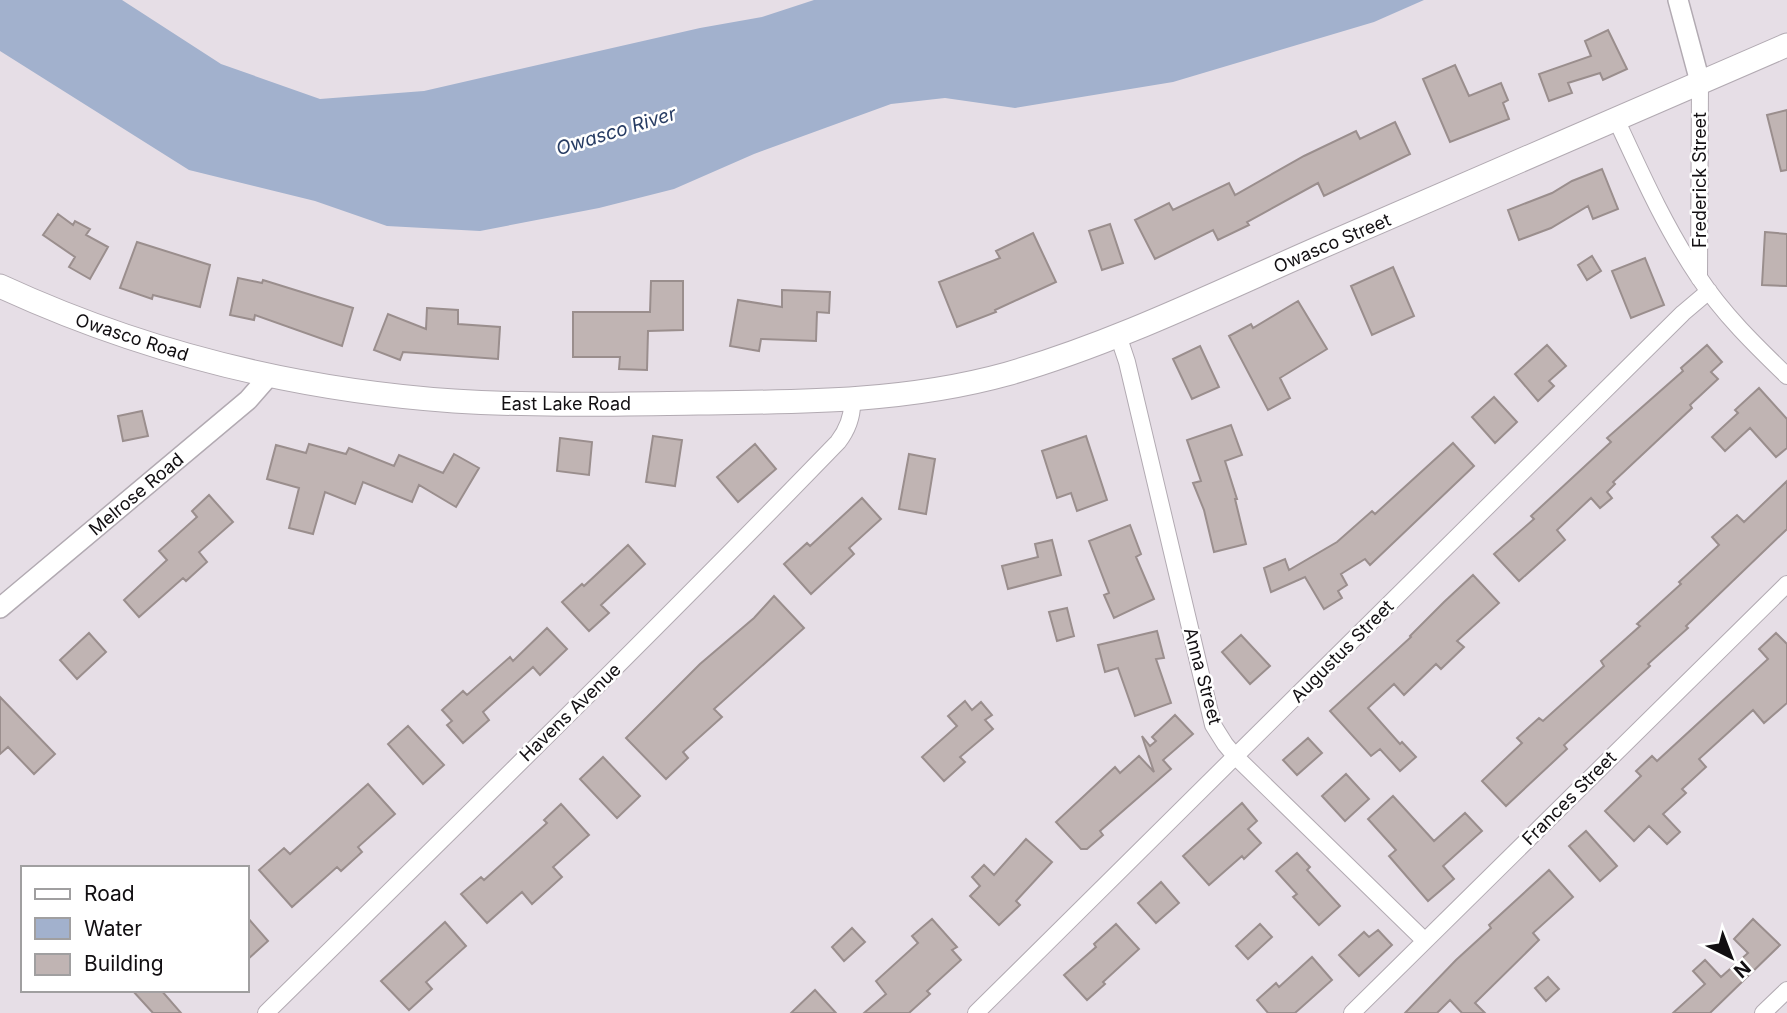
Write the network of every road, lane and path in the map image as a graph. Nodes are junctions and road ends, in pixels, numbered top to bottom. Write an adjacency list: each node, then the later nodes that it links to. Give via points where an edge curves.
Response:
1 (1678, 0): 3 (street)
2 (1787, 45): 3 (main road, Owasco Street)
3 (1700, 82): 4 (main road, Owasco Street); 5 (street, Frederick Street)
4 (1616, 119): 5 (street, Frederick Street, via 1655,202); 7 (main road, Owasco Street)
5 (1704, 284): 9 (street, Frederick Street, via 1742,332); 13 (street, Augustus Street, via 1674,322)
6 (0, 286): 8 (main road, Owasco Road, via 129,338)
7 (1118, 335): 10 (main road, Owasco Street, via 1004,374 920,392); 13 (street, Anna Street, via 1213,724)
8 (269, 376): 10 (main road, East Lake Road, via 450,400 534,405); 12 (street, Melrose Road, via 248,400)
9 (1787, 376)
10 (858, 398): 16 (street, Havens Avenue, via 849,424 829,451)
11 (1787, 584): 14 (street, Frances Street)
12 (0, 608)
13 (1236, 756): 14 (street, Anna Street); 17 (street, Augustus Street)
14 (1424, 940): 18 (street, Frances Street)
15 (1787, 990): 19 (street)
16 (267, 1013)
17 (976, 1013)
18 (1352, 1013)
19 (1763, 1013)

